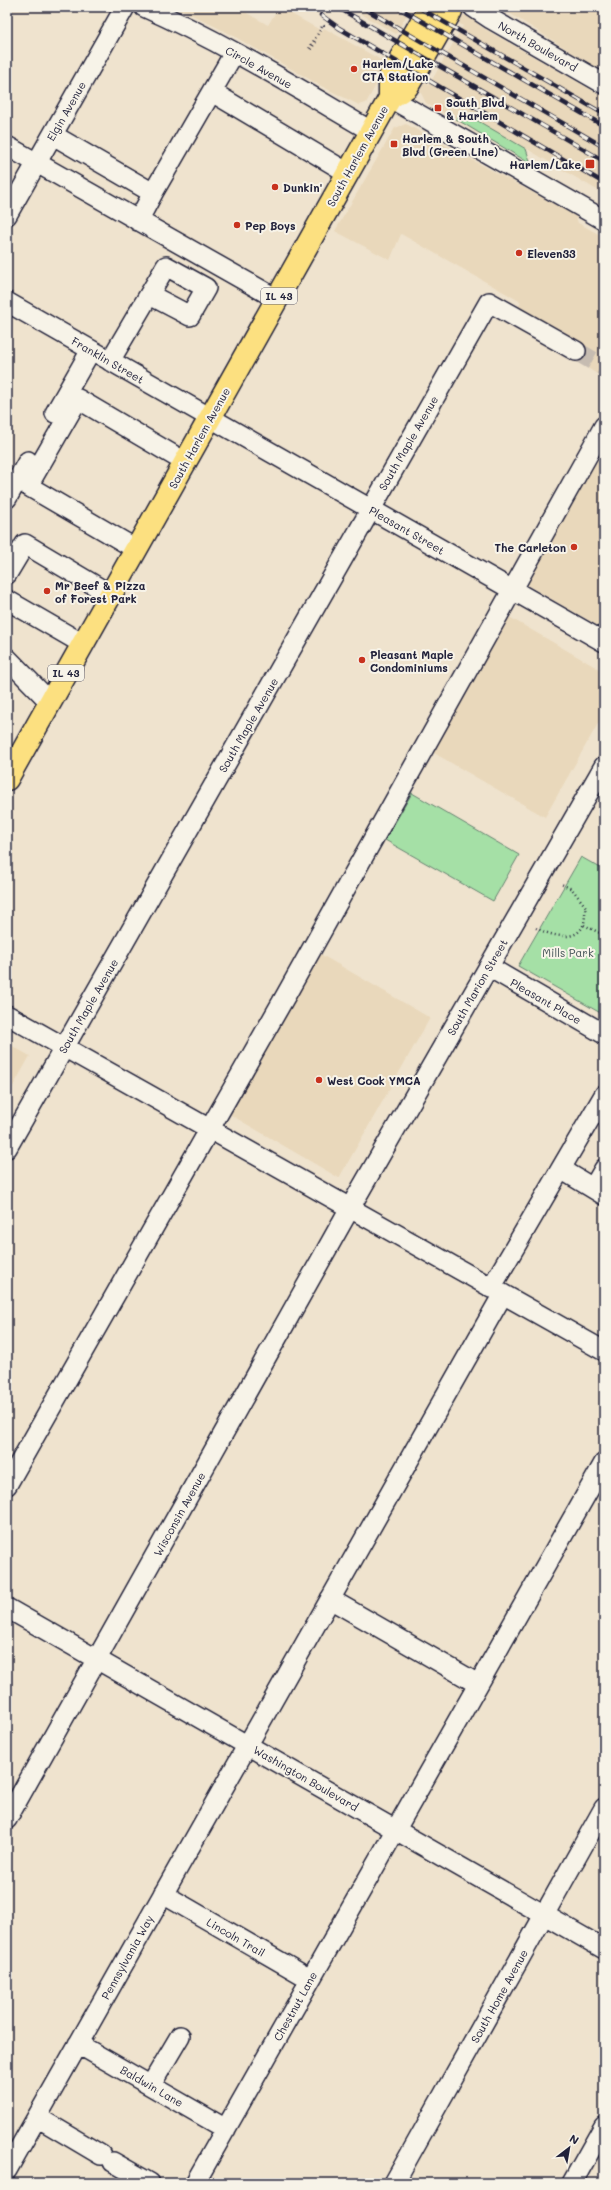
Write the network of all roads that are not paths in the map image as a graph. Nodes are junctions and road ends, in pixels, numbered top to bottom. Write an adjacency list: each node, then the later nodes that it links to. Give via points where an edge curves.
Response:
1 (125, 7): 11 (street, Elgin Avenue)
2 (144, 7): 6 (street, Circle Avenue)
3 (430, 7): 9 (main road, South Harlem Avenue / IL 43, via 390,77)
4 (451, 7): 9 (main road, South Harlem Avenue / IL 43, via 407,87)
5 (473, 7): 7 (street, North Boulevard)
6 (234, 54): 8 (street); 10 (street, Circle Avenue)
7 (604, 84)
8 (212, 92): 14 (street); 15 (street)
9 (390, 98): 10 (main road, South Harlem Avenue / IL 43); 17 (street)
10 (371, 132): 14 (main road, South Harlem Avenue / IL 43)
11 (53, 135): 13 (street, Elgin Avenue); 15 (street)
12 (7, 146): 13 (street)
13 (36, 164): 16 (street, Elgin Avenue); 18 (street)
14 (348, 173): 20 (main road, South Harlem Avenue / IL 43)
15 (153, 193): 18 (street)
16 (7, 215)
17 (604, 220)
18 (138, 221): 20 (street)
19 (150, 295): 24 (street)
20 (277, 299): 25 (main road, South Harlem Avenue / IL 43)
21 (7, 302): 22 (street, Franklin Street)
22 (90, 350): 24 (street, Franklin Street); 28 (street)
23 (576, 351): 29 (street, South Maple Avenue, via 489,302)
24 (110, 361): 25 (street, Franklin Street)
25 (210, 418): 27 (main road, South Harlem Avenue / IL 43); 29 (street, Pleasant Street)
26 (604, 426): 32 (street)
27 (185, 462): 30 (main road, South Harlem Avenue / IL 43); 30 (street, via 78,399 28,486)
28 (7, 498)
29 (371, 510): 32 (street, Pleasant Street); 44 (street, South Maple Avenue)
30 (136, 549): 33 (main road, South Harlem Avenue / IL 43)
31 (7, 574): 33 (street, via 25,544)
32 (512, 590): 35 (street, Pleasant Street); 46 (street)
33 (110, 595): 36 (main road, South Harlem Avenue / IL 43)
34 (7, 600): 36 (street)
35 (604, 642)
36 (83, 644): 38 (main road, South Harlem Avenue / IL 43)
37 (7, 658): 38 (street)
38 (50, 702): 40 (main road, South Harlem Avenue / IL 43)
39 (604, 766): 41 (street, South Marion Street)
40 (7, 777)
41 (488, 967): 43 (street, Pleasant Place); 51 (street, South Marion Street)
42 (7, 1015): 44 (street)
43 (604, 1034)
44 (64, 1047): 46 (street); 47 (street, South Maple Avenue)
45 (604, 1095): 48 (street, Pennsylvania Way)
46 (210, 1129): 51 (street); 55 (street)
47 (7, 1148)
48 (560, 1169): 50 (street); 52 (street, Pennsylvania Way)
49 (604, 1169): 50 (street)
50 (598, 1192)
51 (350, 1208): 52 (street); 58 (street, Wisconsin Avenue)
52 (497, 1291): 53 (street); 56 (street, Pennsylvania Way)
53 (604, 1351)
54 (604, 1463): 59 (street, Chestnut Lane)
55 (7, 1485)
56 (330, 1599): 59 (street); 60 (street, Pennsylvania Way)
57 (7, 1608): 58 (street, Washington Boulevard)
58 (97, 1659): 60 (street, Washington Boulevard); 62 (street, Wisconsin Avenue)
59 (478, 1684): 63 (street, Chestnut Lane)
60 (247, 1745): 63 (street, Washington Boulevard); 64 (street, Pennsylvania Way)
61 (604, 1808): 65 (street, South Home Avenue)
62 (7, 1819)
63 (395, 1829): 65 (street, Washington Boulevard); 67 (street, Chestnut Lane)
64 (163, 1894): 67 (street, Lincoln Trail); 69 (street, Pennsylvania Way)
65 (544, 1915): 66 (street, Washington Boulevard); 77 (street, South Home Avenue)
66 (604, 1950)
67 (310, 1979): 73 (street, Chestnut Lane)
68 (180, 2036): 70 (street)
69 (78, 2044): 70 (street, Baldwin Lane); 71 (street, Pennsylvania Way)
70 (151, 2085): 73 (street, Baldwin Lane)
71 (37, 2117): 74 (street, Pennsylvania Way); 75 (street)
72 (604, 2126): 78 (street)
73 (226, 2129): 76 (street, Chestnut Lane)
74 (7, 2170)
75 (150, 2183)
76 (195, 2183)
77 (394, 2183)
78 (572, 2183)

